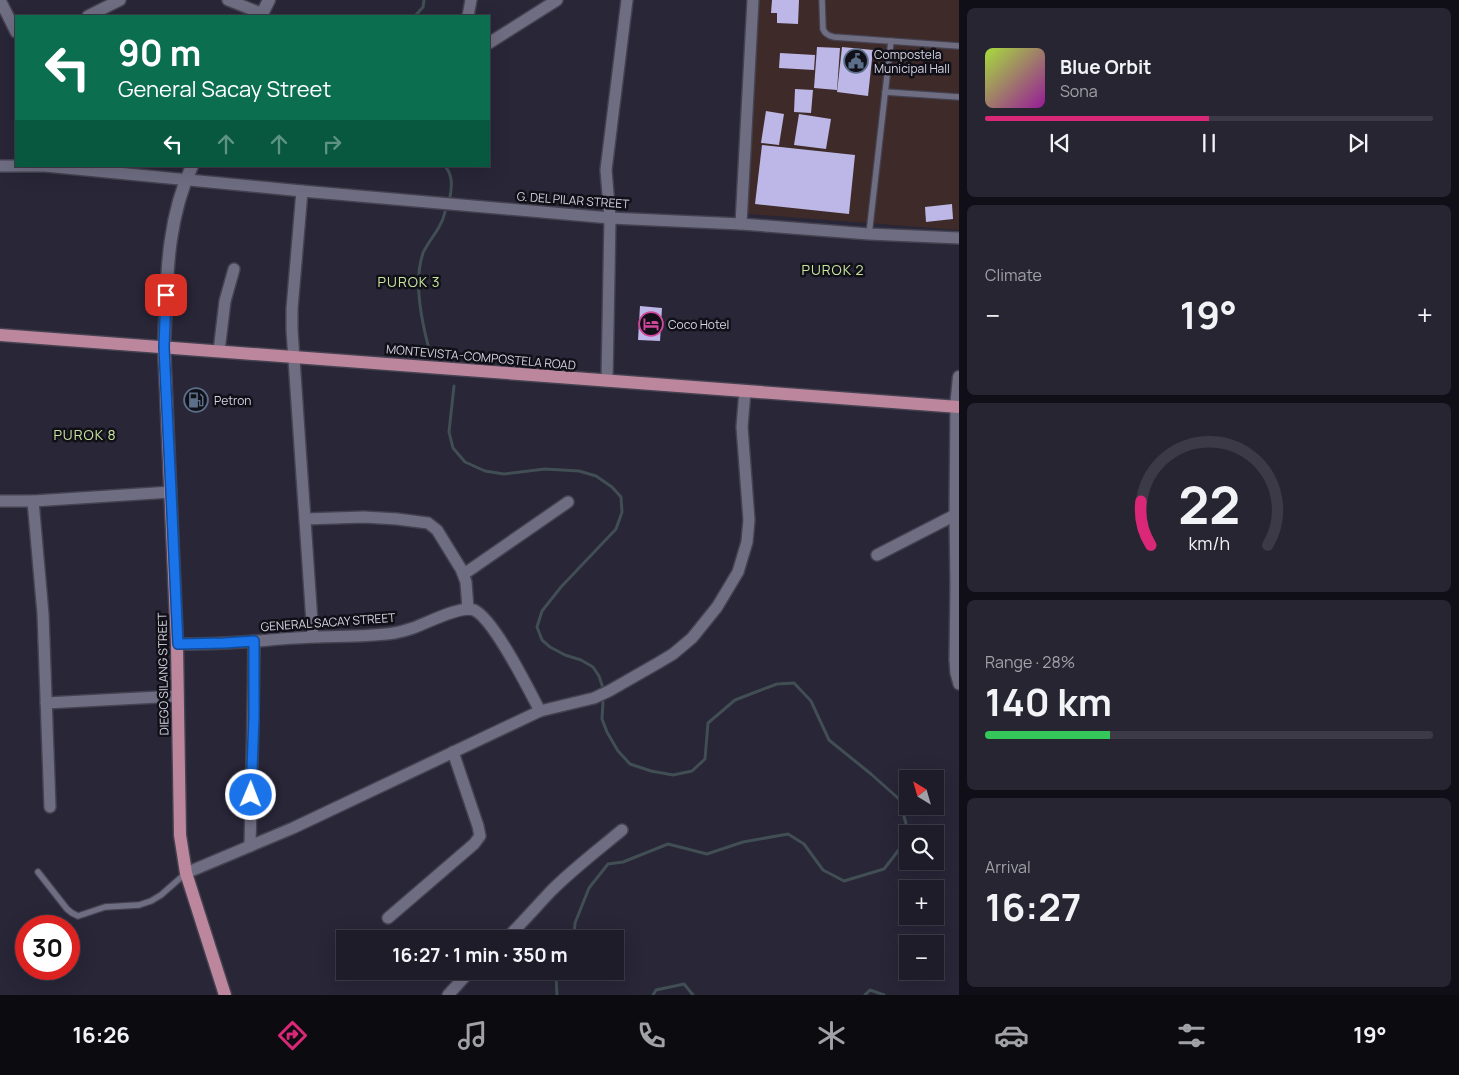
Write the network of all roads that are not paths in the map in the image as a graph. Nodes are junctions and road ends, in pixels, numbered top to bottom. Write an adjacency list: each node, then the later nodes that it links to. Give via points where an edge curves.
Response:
1 (0, 0): 13 (street)
2 (120, 0): 10 (street)
3 (228, 0): 11 (street)
4 (269, 0): 11 (main road)
5 (471, 0): 12 (street)
6 (557, 0): 15 (street)
7 (627, 0): 25 (street, via 606,170)
8 (753, 0): 26 (street)
9 (822, 0): 14 (lane, via 823,29 829,36)
10 (90, 15)
11 (262, 15)
12 (468, 15)
13 (15, 30)
14 (891, 41): 16 (lane); 17 (lane)
15 (490, 42)
16 (959, 46)
17 (885, 92): 18 (lane); 27 (lane)
18 (959, 97)
19 (0, 166): 20 (street, G. DEL PILAR STREET)
20 (15, 166)
21 (56, 167): 23 (street, G. DEL PILAR STREET)
22 (191, 167): 23 (main road)
23 (185, 179): 24 (street, G. DEL PILAR STREET); 31 (main road, via 169,243)
24 (302, 191): 25 (street, G. DEL PILAR STREET); 33 (street, via 292,309)
25 (610, 218): 26 (street, G. DEL PILAR STREET); 35 (street)
26 (741, 224): 27 (street, G. DEL PILAR STREET)
27 (869, 234): 28 (street, G. DEL PILAR STREET)
28 (959, 238)
29 (234, 269): 32 (street, via 225,301)
30 (0, 335): 31 (main road, MONTEVISTA-COMPOSTELA ROAD)
31 (164, 347): 32 (main road, MONTEVISTA-COMPOSTELA ROAD); 38 (main road, DIEGO SILANG STREET)
32 (219, 351): 33 (main road, MONTEVISTA-COMPOSTELA ROAD)
33 (295, 356): 35 (main road, MONTEVISTA-COMPOSTELA ROAD); 43 (street)
34 (959, 377): 37 (main road)
35 (607, 381): 36 (main road, MONTEVISTA-COMPOSTELA ROAD)
36 (746, 391): 37 (main road, MONTEVISTA-COMPOSTELA ROAD); 53 (street, via 742,427 749,520 747,542 738,572 717,607 692,638 650,668 594,698)
37 (957, 407): 42 (street)
38 (171, 492): 40 (street); 49 (main road, DIEGO SILANG STREET)
39 (0, 501): 40 (street)
40 (33, 501): 52 (street, via 43,614)
41 (568, 502): 45 (street)
42 (955, 515): 44 (street); 50 (street, via 954,660)
43 (305, 519): 45 (street, via 364,518 428,523 437,530); 47 (street)
44 (877, 555)
45 (464, 574): 46 (street)
46 (468, 609): 47 (street, GENERAL SACAY STREET, via 393,633); 53 (street, via 474,610 489,624)
47 (313, 637): 48 (street, GENERAL SACAY STREET)
48 (254, 641): 49 (street, GENERAL SACAY STREET); 57 (street)
49 (178, 644): 51 (main road, DIEGO SILANG STREET)
50 (959, 684)
51 (178, 696): 52 (street); 59 (main road, DIEGO SILANG STREET, via 180,835)
52 (46, 703): 55 (street)
53 (540, 711): 54 (street)
54 (453, 752): 57 (street); 60 (street, via 480,836)
55 (50, 807)
56 (622, 830): 61 (street, via 573,870)
57 (250, 846): 59 (street)
58 (38, 872): 59 (lane, via 67,910 78,916 105,907 151,901)
59 (186, 873): 63 (main road, DIEGO SILANG STREET)
60 (388, 918)
61 (515, 930)
62 (462, 980): 64 (street)
63 (225, 995)
64 (448, 995)

